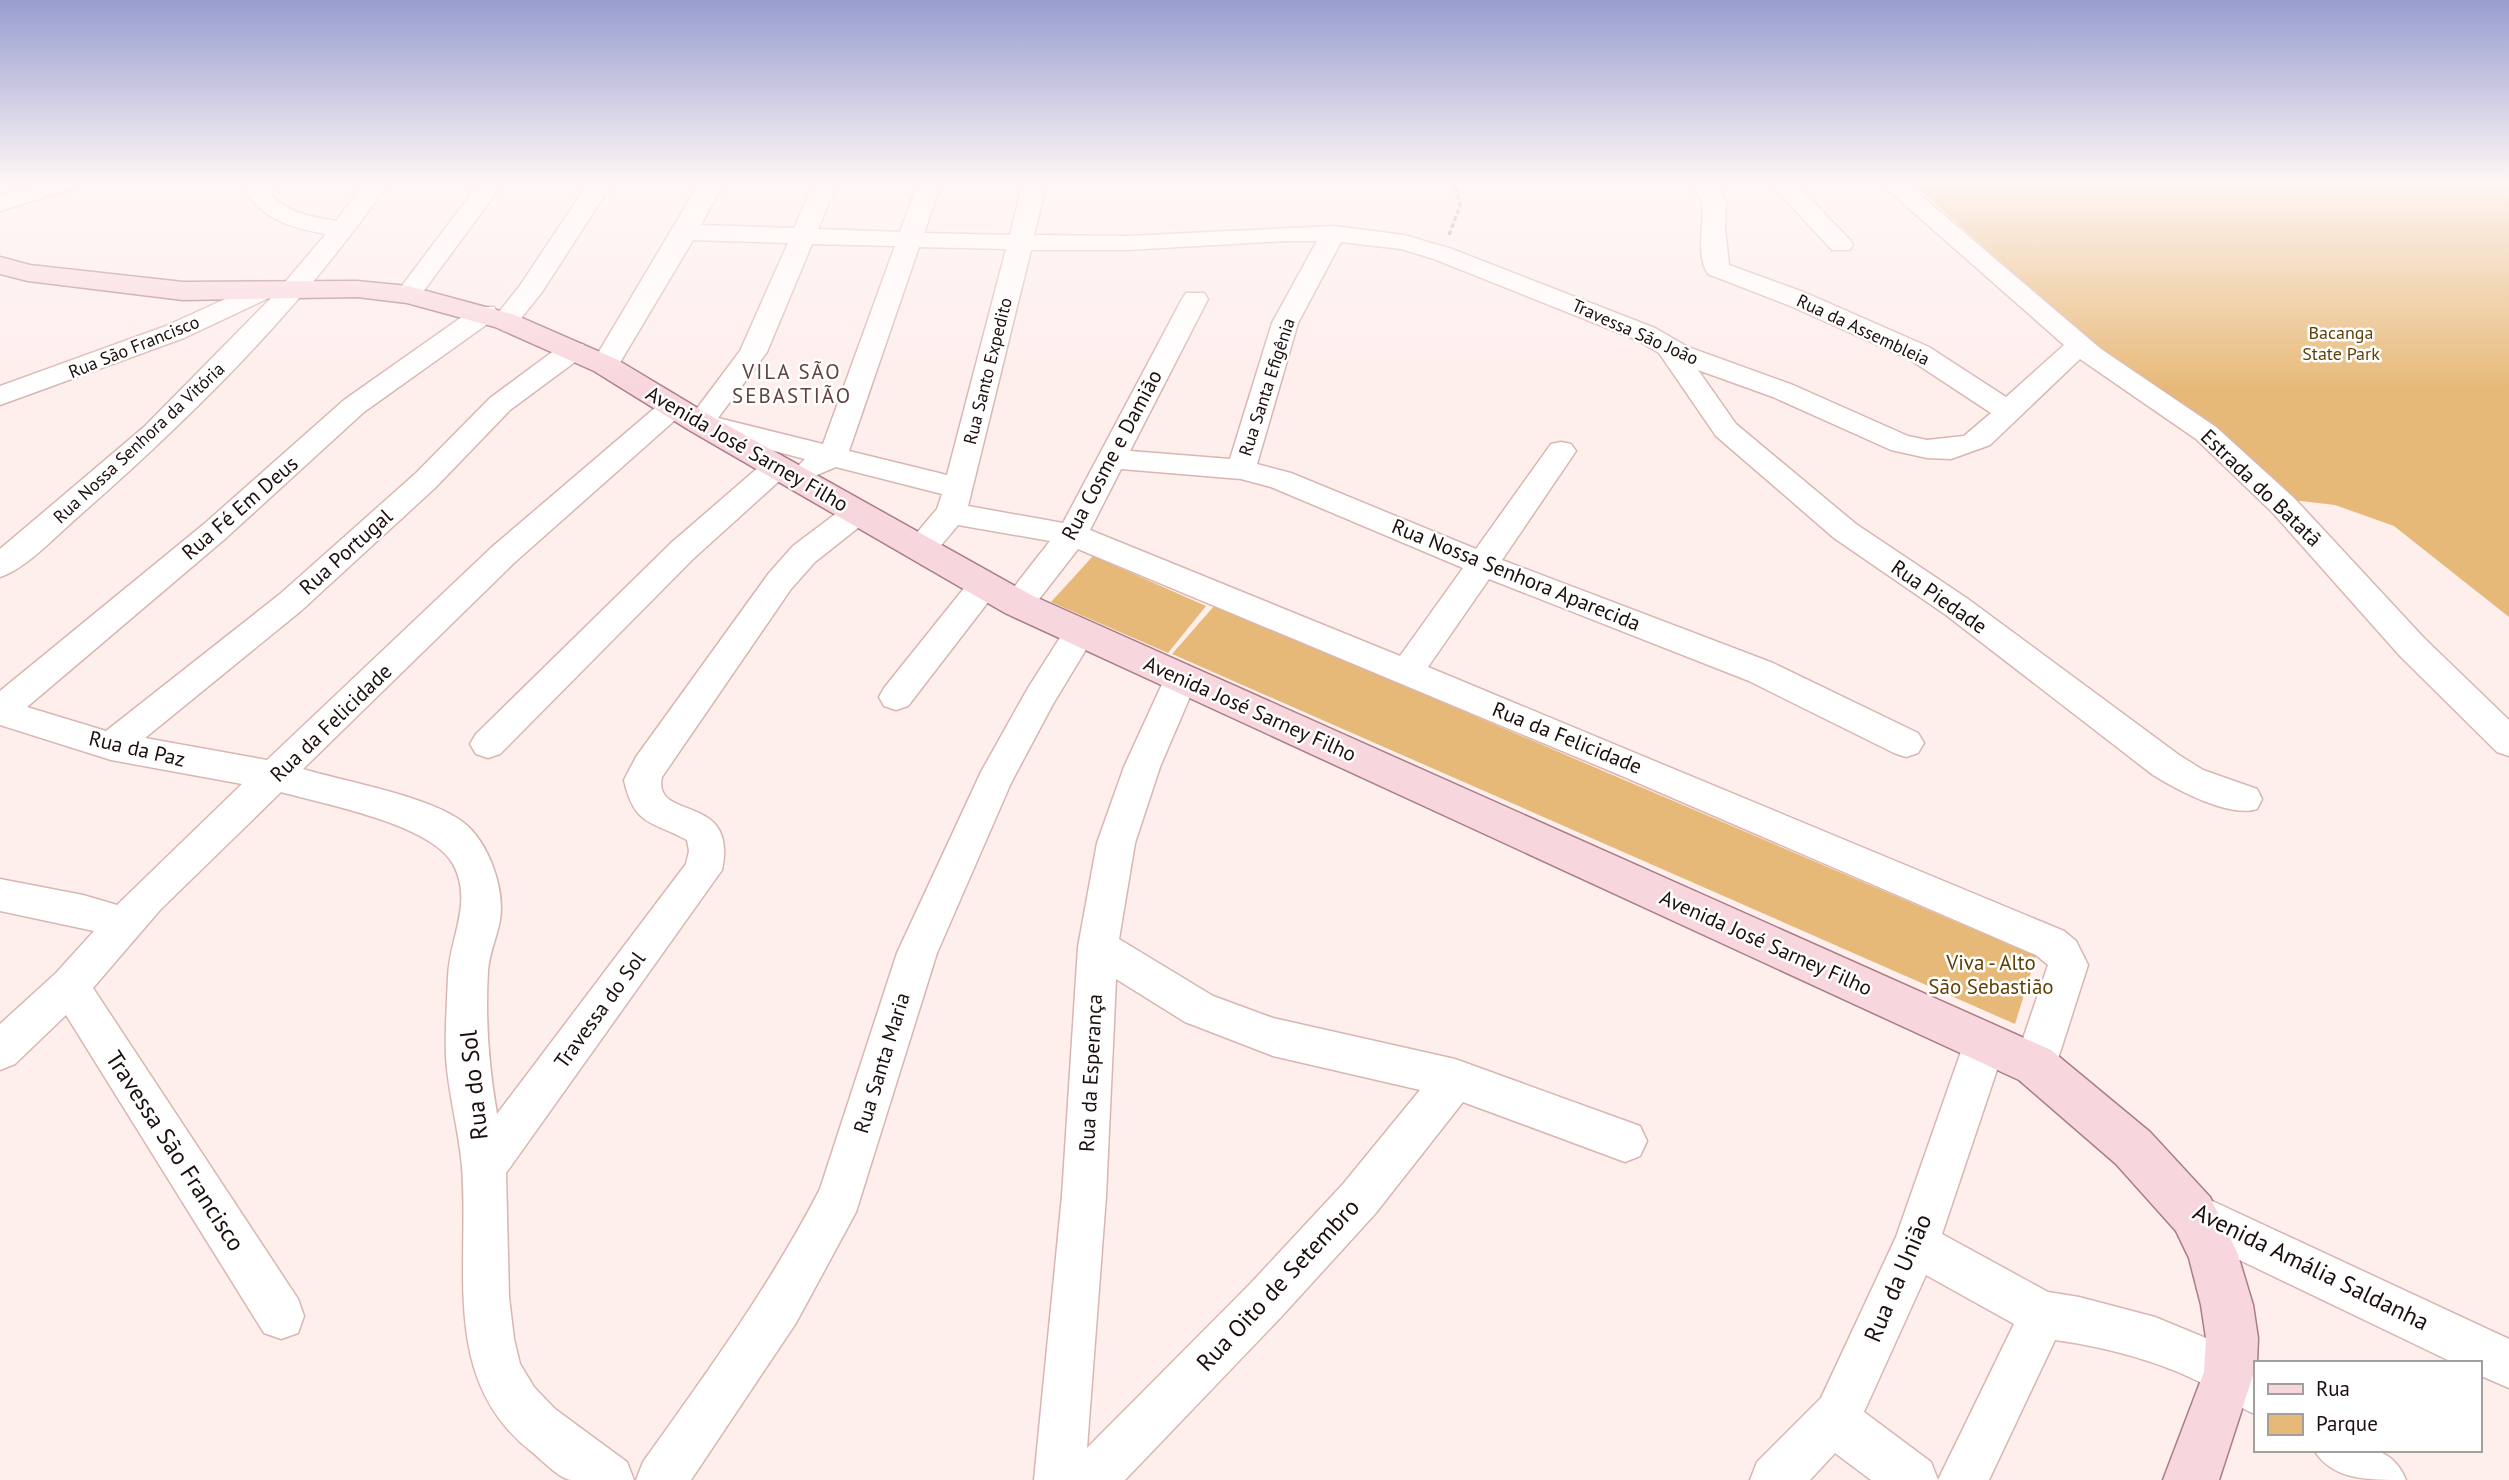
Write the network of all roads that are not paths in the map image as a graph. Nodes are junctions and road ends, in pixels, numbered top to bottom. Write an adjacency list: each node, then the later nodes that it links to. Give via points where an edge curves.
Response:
1 (327, 251): 13 (street, Rua Nossa Senhora da Vitória)
2 (441, 251): 15 (street)
3 (556, 251): 17 (street, Rua Fé Em Deus, via 529,292)
4 (674, 251): 21 (street)
5 (796, 251): 24 (street, via 753,352)
6 (905, 251): 26 (street)
7 (1017, 251): 32 (street, Rua Santo Expedito)
8 (1324, 251): 30 (street, Rua Santa Efigênia, via 1286,323)
9 (1435, 251): 20 (street, Travessa São João, via 1646,334)
10 (1716, 251): 23 (street, Rua da Assembleia, via 1717,269 1919,353)
11 (1971, 251): 18 (street, Estrada do Batatã)
12 (0, 265): 14 (main road, Avenida José Sarney Filho, via 28,273 152,288)
13 (298, 288): 14 (main road, Avenida José Sarney Filho); 15 (main road, Avenida José Sarney Filho); 37 (street, Rua Nossa Senhora da Vitória, via 211,381)
14 (265, 290): 22 (street, Rua São Francisco, via 175,332)
15 (408, 295): 17 (main road, Avenida José Sarney Filho)
16 (1195, 299): 27 (street, Rua Cosme e Damião)
17 (495, 317): 19 (main road, Avenida José Sarney Filho); 43 (street, Rua Fé Em Deus, via 354,406 215,531)
18 (2080, 346): 23 (street, Travessa São João); 44 (street, Estrada do Batatã, via 2206,433 2284,506 2412,647)
19 (573, 350): 21 (main road, Avenida José Sarney Filho); 47 (street, Rua Portugal, via 500,404 426,480 291,602)
20 (1671, 351): 23 (street, Travessa São João, via 1786,391 1836,418 1906,444 1945,448 1975,443); 49 (street, Rua Piedade, via 1727,430 1845,531 1957,607 2166,765 2190,780)
21 (605, 365): 24 (main road, Avenida José Sarney Filho)
22 (0, 396)
23 (2007, 411)
24 (687, 415): 26 (street, Rua da Felicidade); 28 (main road, Avenida José Sarney Filho); 48 (street, Rua da Felicidade, via 503,555)
25 (1561, 451): 36 (street)
26 (833, 456): 29 (street, Rua da Felicidade); 31 (street, via 813,466)
27 (1110, 459): 30 (street, Rua Nossa Senhora Aparecida); 34 (street, Rua Cosme e Damião)
28 (776, 467): 31 (main road, Avenida José Sarney Filho); 46 (street, via 682,551)
29 (885, 469): 32 (street, Rua da Felicidade); 33 (street, via 886,479 877,493)
30 (1241, 469): 36 (street, Rua Nossa Senhora Aparecida, via 1318,494)
31 (808, 485): 33 (main road, Avenida José Sarney Filho)
32 (955, 501): 34 (street, Rua da Felicidade); 35 (street, Rua Santo Expedito)
33 (852, 510): 35 (main road, Avenida José Sarney Filho); 59 (street, Travessa do Sol, via 780,581 642,780 648,802 660,813 691,823 705,835 710,850 703,870)
34 (1072, 534): 38 (street, Rua Cosme e Damião); 40 (street, Rua da Felicidade)
35 (920, 548): 38 (main road, Avenida José Sarney Filho)
36 (1484, 565): 40 (street); 45 (street, Rua Nossa Senhora Aparecida, via 1761,672)
37 (0, 566)
38 (1001, 595): 39 (main road, Avenida José Sarney Filho); 42 (street, Rua Cosme e Damião)
39 (1080, 633): 41 (main road, Avenida José Sarney Filho); 69 (street, Rua Santa Maria, via 994,782 917,953 840,1197 823,1234)
40 (1406, 672): 56 (street, Rua da Felicidade, via 2050,943 2068,965)
41 (1181, 678): 52 (street, Rua da Esperança, via 1142,767 1116,843); 54 (main road, Avenida José Sarney Filho)
42 (896, 697)
43 (0, 711): 47 (street, Rua da Paz)
44 (2509, 742)
45 (1906, 743)
46 (488, 744)
47 (111, 746): 48 (street, Rua da Paz)
48 (276, 775): 51 (street, Rua da Felicidade); 59 (street, Rua do Sol, via 416,816 451,834 468,855 479,883 481,917 468,969 467,1058)
49 (2244, 799)
50 (0, 895): 51 (street)
51 (123, 924): 53 (street, Rua da Felicidade)
52 (1098, 947): 57 (street, via 1199,1009 1273,1037); 70 (street, Rua da Esperança, via 1084,1196)
53 (70, 986): 55 (street, Rua da Felicidade); 63 (street, Travessa São Francisco)
54 (1986, 1043): 56 (main road, Avenida José Sarney Filho); 61 (street, Rua da União)
55 (0, 1051)
56 (2035, 1065): 60 (main road, Avenida Amália Saldanha, via 2133,1149)
57 (1455, 1079): 58 (street); 71 (street, Rua Oito de Setembro, via 1359,1199)
58 (1625, 1141)
59 (484, 1167): 68 (street, Rua do Sol, via 486,1297 499,1374 517,1404 538,1426)
60 (2193, 1214): 64 (street, Avenida Amália Saldanha); 65 (main road, via 2212,1252)
61 (1916, 1245): 62 (street); 66 (street, Rua da União)
62 (2043, 1315): 65 (street, via 2155,1341); 74 (street)
63 (281, 1316)
64 (2509, 1364)
65 (2242, 1381): 75 (main road)
66 (1838, 1415): 72 (street, Rua da União); 73 (street, via 1849,1433)
67 (2342, 1452): 76 (street)
68 (608, 1480)
69 (661, 1480)
70 (1059, 1480)
71 (1090, 1480)
72 (1775, 1480)
73 (1913, 1480)
74 (1963, 1480)
75 (2191, 1480)
76 (2381, 1480)

